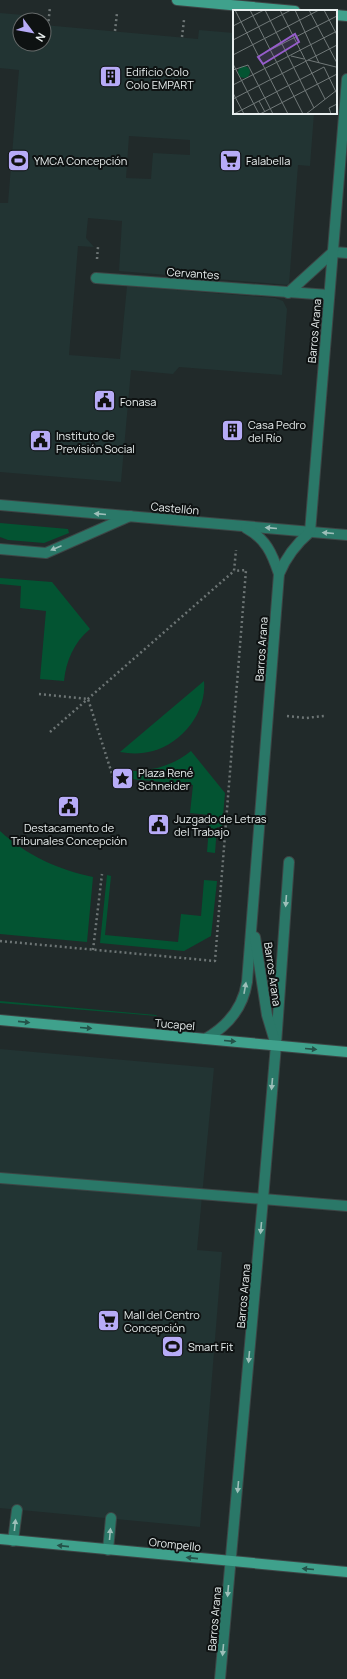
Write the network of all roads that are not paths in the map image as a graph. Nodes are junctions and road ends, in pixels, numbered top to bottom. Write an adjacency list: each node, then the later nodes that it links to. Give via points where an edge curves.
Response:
1 (177, 0): 2 (street)
2 (284, 10)
3 (337, 15): 4 (street)
4 (347, 16)
5 (347, 80): 6 (street, Barros Arana)
6 (333, 252): 7 (street); 9 (street); 10 (street, Barros Arana)
7 (347, 253)
8 (96, 278): 9 (street, Cervantes)
9 (288, 293): 10 (street, Cervantes)
10 (329, 295): 14 (street, Barros Arana)
11 (0, 505): 12 (street, Castellón, one-way to 11)
12 (130, 516): 13 (street, Castellón); 16 (street, one-way to 16, via 46,553)
13 (243, 526): 14 (street, Castellón, one-way to 13); 17 (street, Barros Arana, via 262,539 272,554)
14 (310, 532): 15 (street, Castellón, one-way to 14); 17 (street, Barros Arana, via 294,548)
15 (347, 535)
16 (0, 549)
17 (279, 574): 19 (street, Barros Arana)
18 (289, 862): 22 (street, one-way to 22)
19 (253, 917): 21 (street, Barros Arana, one-way to 19, via 215,1034 240,1007 245,994); 22 (street, Barros Arana, via 267,1015)
20 (0, 1020): 21 (street, Tucapel, one-way to 21)
21 (205, 1039): 22 (street, Tucapel, one-way to 22)
22 (276, 1045): 23 (street, Tucapel, one-way to 23); 25 (street, Barros Arana, one-way to 25)
23 (347, 1052)
24 (0, 1178): 25 (street)
25 (263, 1199): 26 (street); 32 (street, Barros Arana, one-way to 32)
26 (347, 1206)
27 (17, 1510): 30 (street, one-way to 27)
28 (111, 1518): 31 (street, one-way to 28)
29 (0, 1540): 30 (street, Orompello)
30 (13, 1541): 31 (street, Orompello, one-way to 30)
31 (108, 1550): 32 (street, Orompello, one-way to 31)
32 (231, 1562): 33 (street, Orompello, one-way to 32); 34 (street, Barros Arana, one-way to 34)
33 (347, 1572)
34 (220, 1679)

